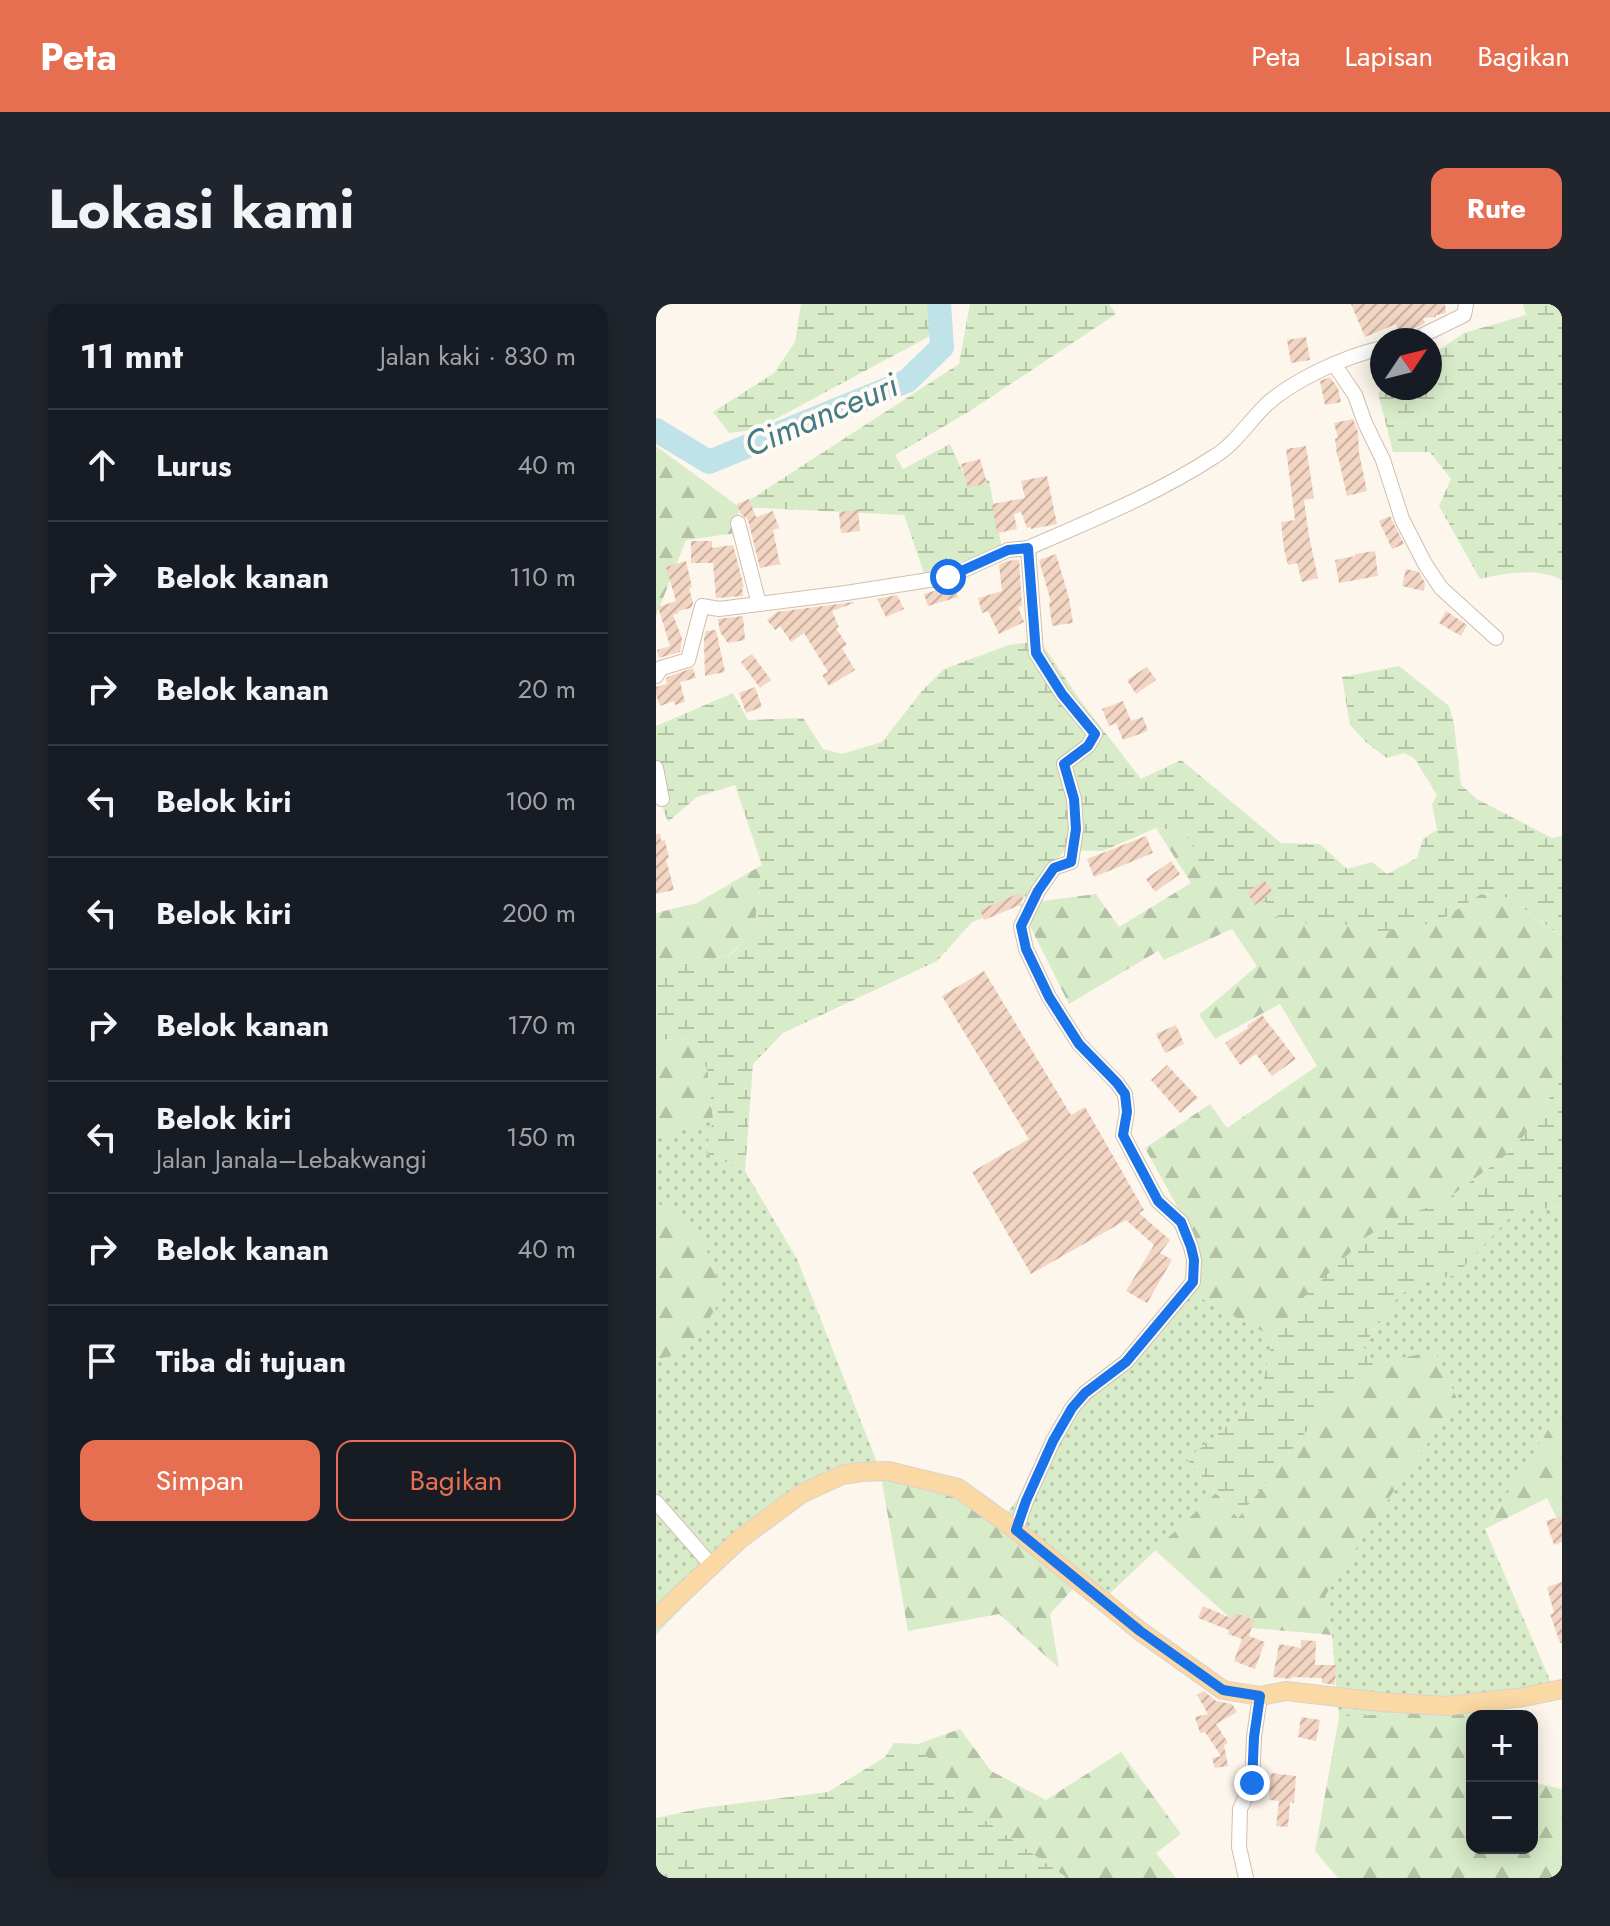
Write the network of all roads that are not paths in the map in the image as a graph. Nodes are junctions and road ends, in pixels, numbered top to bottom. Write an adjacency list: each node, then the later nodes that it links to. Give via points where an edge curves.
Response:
1 (1466, 304): 2 (street, via 1464,315)
2 (1437, 328)
3 (1370, 351): 4 (street)
4 (1334, 364): 6 (street, via 1269,402 1219,454 1149,494); 8 (street, via 1355,395 1402,519 1425,564 1441,588)
5 (738, 523): 7 (street)
6 (1028, 548): 7 (street, via 1008,550 948,577); 13 (street, via 1036,653 1095,734 1064,764 1074,799 1071,862 1054,868 1038,891 1021,926 1026,949 1079,1044 1125,1094 1123,1135 1158,1201 1181,1222 1194,1271 1193,1282 1126,1362 1072,1408)
7 (759, 604): 9 (street, via 702,606 688,660 661,668)
8 (1496, 638)
9 (656, 676)
10 (656, 768): 11 (street)
11 (662, 799)
12 (656, 1502): 14 (street)
13 (1016, 1530): 14 (main road, via 958,1488 888,1471 861,1472 801,1494 740,1539); 17 (main road, via 1140,1631 1223,1690)
14 (713, 1567): 15 (main road)
15 (656, 1618)
16 (1562, 1689): 17 (main road, via 1447,1706 1286,1691)
17 (1260, 1696): 18 (street, via 1252,1783 1240,1809 1239,1847)
18 (1246, 1878)

